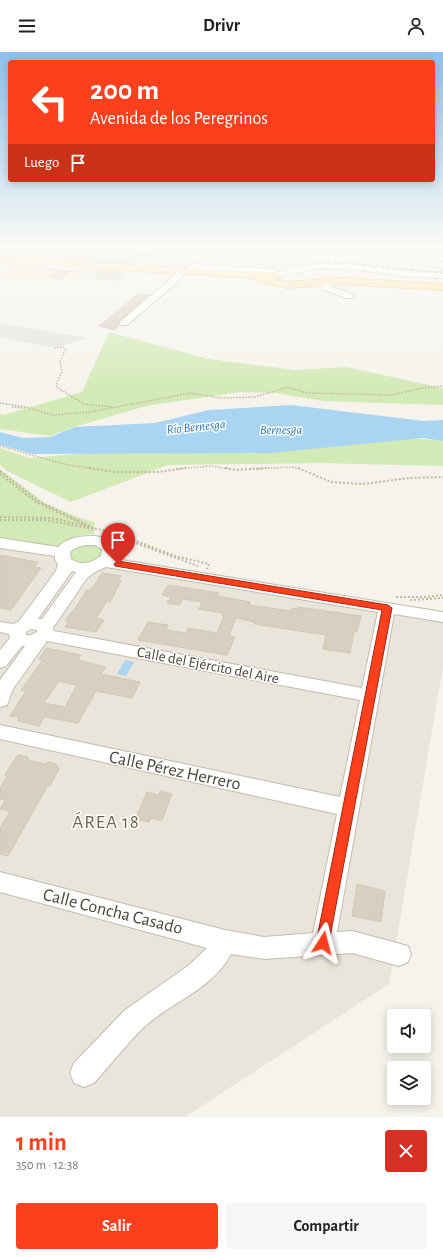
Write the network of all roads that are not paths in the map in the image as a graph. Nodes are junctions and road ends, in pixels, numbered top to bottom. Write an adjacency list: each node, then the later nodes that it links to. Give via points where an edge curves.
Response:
1 (156, 296): 2 (street)
2 (124, 323)
3 (0, 543): 4 (street)
4 (64, 558): 5 (street, via 77,567); 5 (street, via 66,547 80,541 97,541 109,547 111,552 109,557); 9 (street, via 63,572)
5 (98, 564): 6 (street); 10 (street, via 82,575)
6 (390, 604): 7 (street); 13 (street)
7 (443, 617)
8 (0, 627): 9 (street)
9 (21, 631): 10 (street, Calle del Ejército del Aire, via 25,641); 11 (street)
10 (43, 634): 12 (street); 13 (street, Calle del Ejército del Aire)
11 (0, 662)
12 (1, 690)
13 (370, 696): 15 (street)
14 (0, 732): 15 (street, Calle Pérez Herrero)
15 (350, 808): 18 (street)
16 (0, 882): 17 (street, Calle Concha Casado)
17 (226, 941): 18 (street, Calle Concha Casado, via 264,948); 20 (street, via 210,965 135,1018)
18 (323, 943): 19 (street, Calle Concha Casado, via 352,942)
19 (399, 954)
20 (84, 1072)

